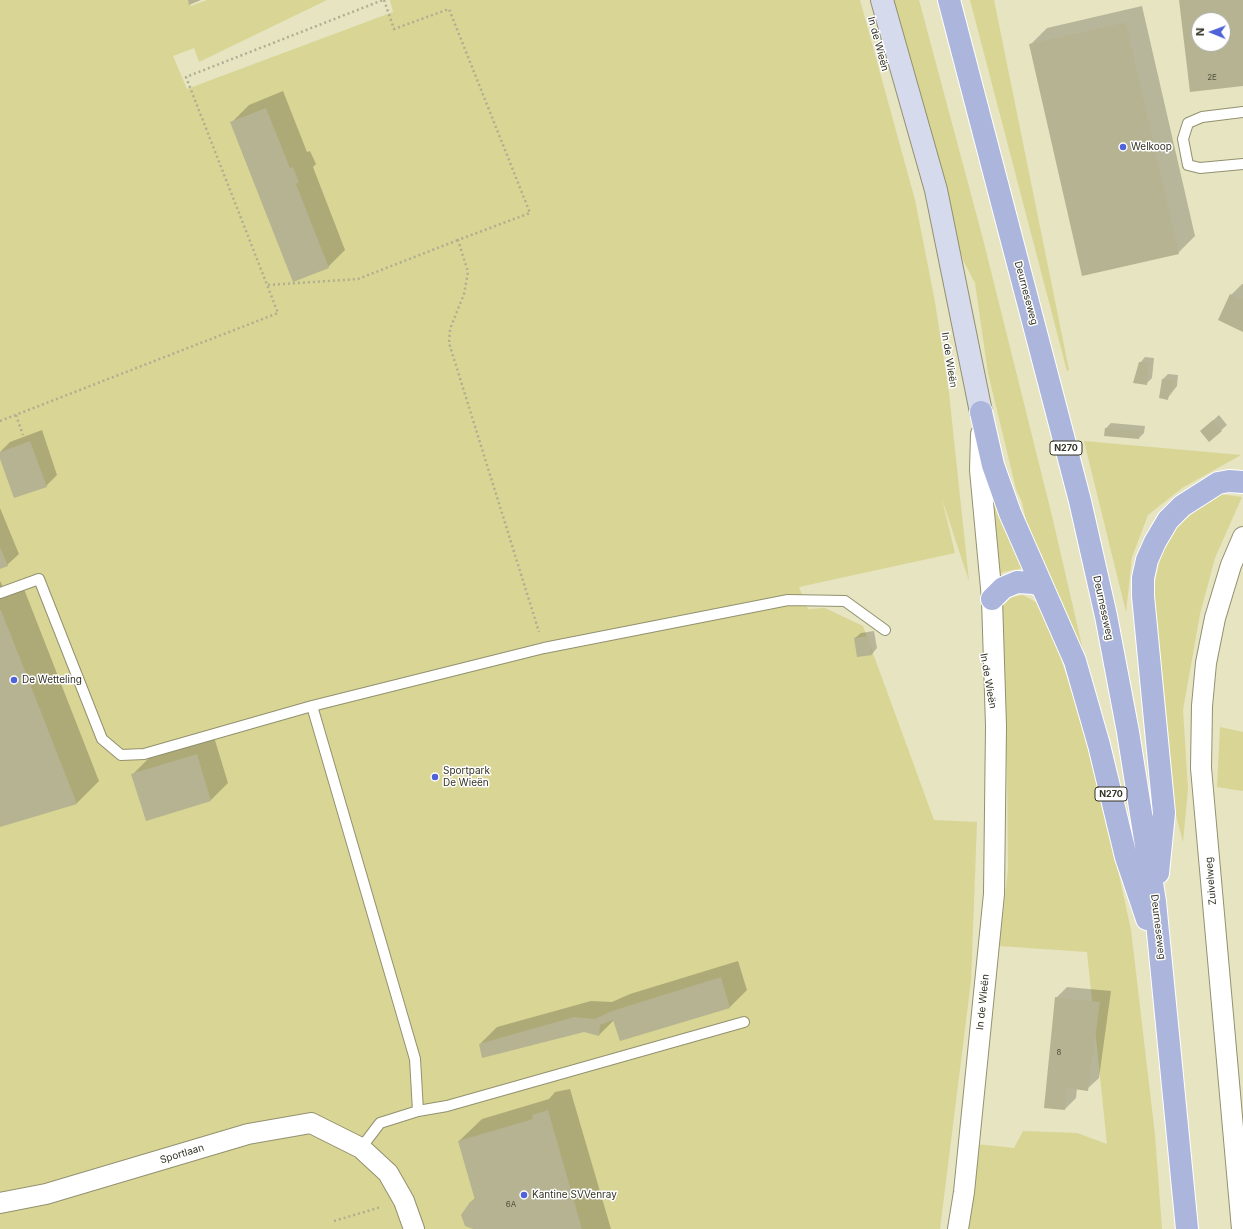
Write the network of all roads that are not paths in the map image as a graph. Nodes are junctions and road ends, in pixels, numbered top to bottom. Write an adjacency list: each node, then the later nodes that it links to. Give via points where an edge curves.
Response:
1 (882, 0): 5 (main road, In de Wieën, via 936,190)
2 (949, 0): 13 (main road, Deurneseweg / N270, via 1080,501 1106,616 1128,732)
3 (1243, 112): 4 (lane, via 1202,117 1188,123 1183,139 1188,165 1200,168)
4 (1243, 164)
5 (981, 412): 8 (main road, N270, via 997,476); 10 (street, In de Wieën, via 980,470)
6 (1243, 482): 13 (main road, N270, via 1229,481 1201,492 1173,515 1155,542 1143,578 1142,596 1164,814)
7 (1243, 537): 22 (street, Zuivelweg, via 1231,565 1215,618 1206,663 1201,768)
8 (1041, 586): 10 (main road, via 1018,582 1002,588); 14 (main road, N270, via 1075,661 1099,745 1126,857)
9 (0, 593): 12 (lane, via 39,579 102,739 121,755 144,754)
10 (992, 599): 20 (street, In de Wieën, via 996,726 994,894 964,1192)
11 (885, 630): 12 (lane, via 845,601 788,600 544,648)
12 (312, 706): 16 (lane, via 415,1059)
13 (1155, 902): 14 (main road, Deurneseweg / N270)
14 (1162, 962): 21 (main road, Deurneseweg / N270)
15 (744, 1022): 16 (lane, via 447,1106)
16 (418, 1111): 17 (lane, via 380,1123)
17 (361, 1148): 18 (street, Sportlaan, via 310,1123 299,1124 248,1134 46,1194); 19 (street, Sportlaan, via 388,1173 404,1201)
18 (0, 1203)
19 (414, 1229)
20 (958, 1229)
21 (1187, 1229)
22 (1242, 1229)

